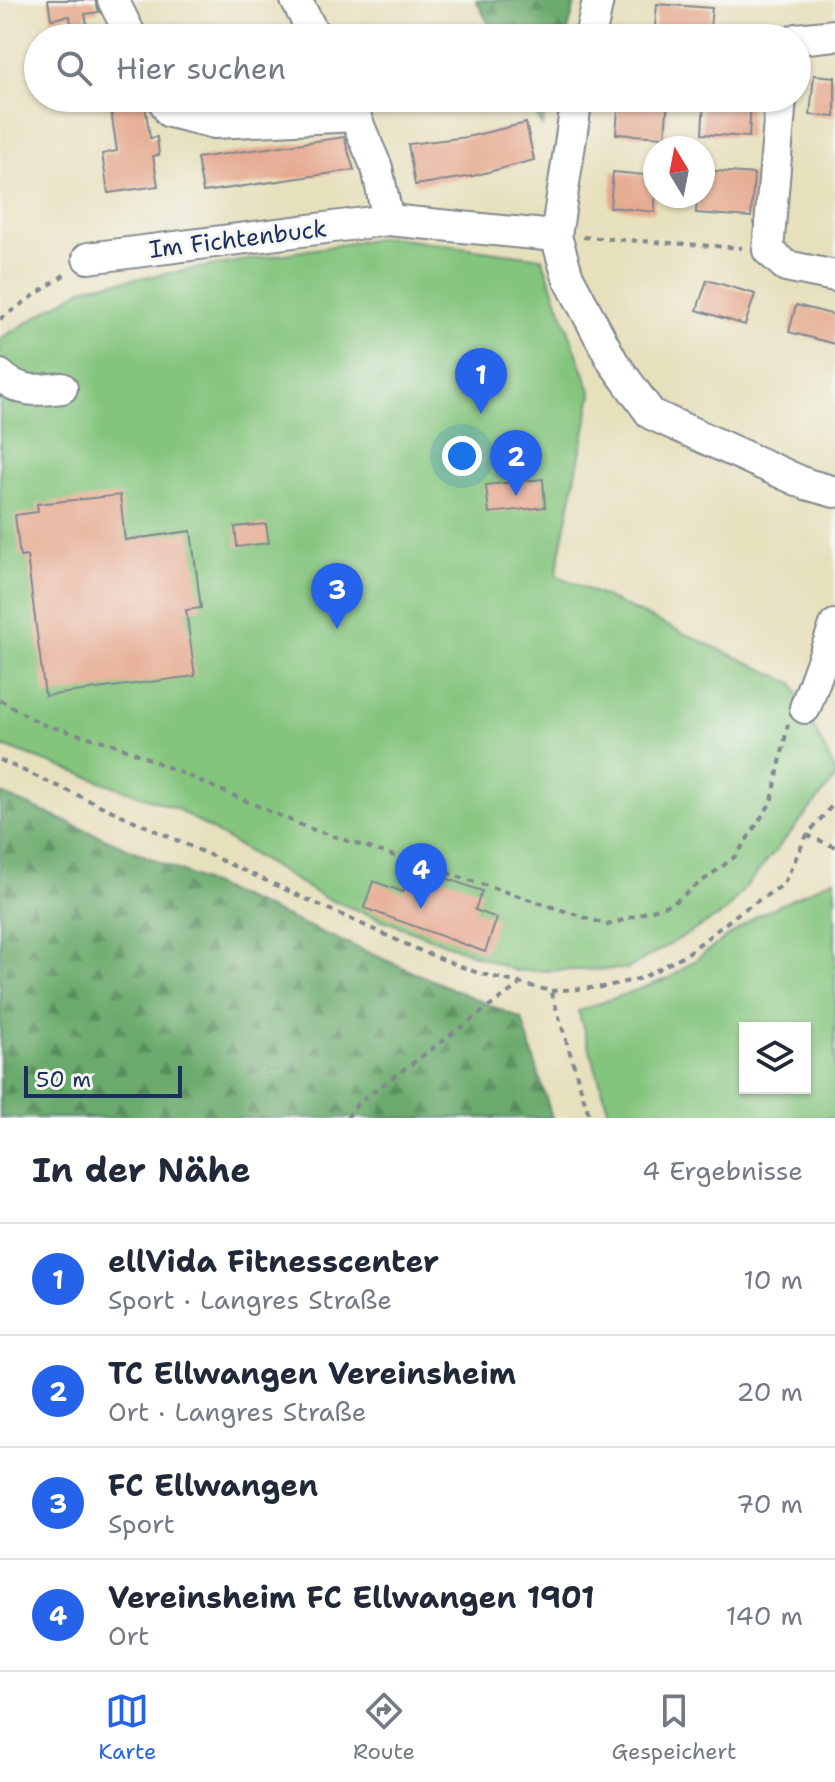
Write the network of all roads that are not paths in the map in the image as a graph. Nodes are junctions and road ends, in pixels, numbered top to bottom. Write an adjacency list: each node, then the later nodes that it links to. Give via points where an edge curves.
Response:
1 (113, 0): 4 (street)
2 (296, 0): 5 (street)
3 (598, 0): 6 (street)
4 (125, 24)
5 (309, 24)
6 (593, 24)
7 (835, 35): 8 (street)
8 (811, 38)
9 (170, 112): 10 (street, via 214,123)
10 (309, 112)
11 (354, 112): 14 (street, via 377,168)
12 (575, 112): 15 (street)
13 (780, 112): 17 (street, via 768,250 786,266)
14 (388, 220): 15 (street, Im Fichtenbuck); 16 (street, Im Fichtenbuck)
15 (556, 236): 20 (street, via 568,277 613,362 651,414)
16 (88, 258)
17 (835, 276)
18 (0, 375): 19 (street, via 30,392)
19 (62, 388)
20 (835, 492)
21 (835, 625): 22 (street)
22 (805, 708)

